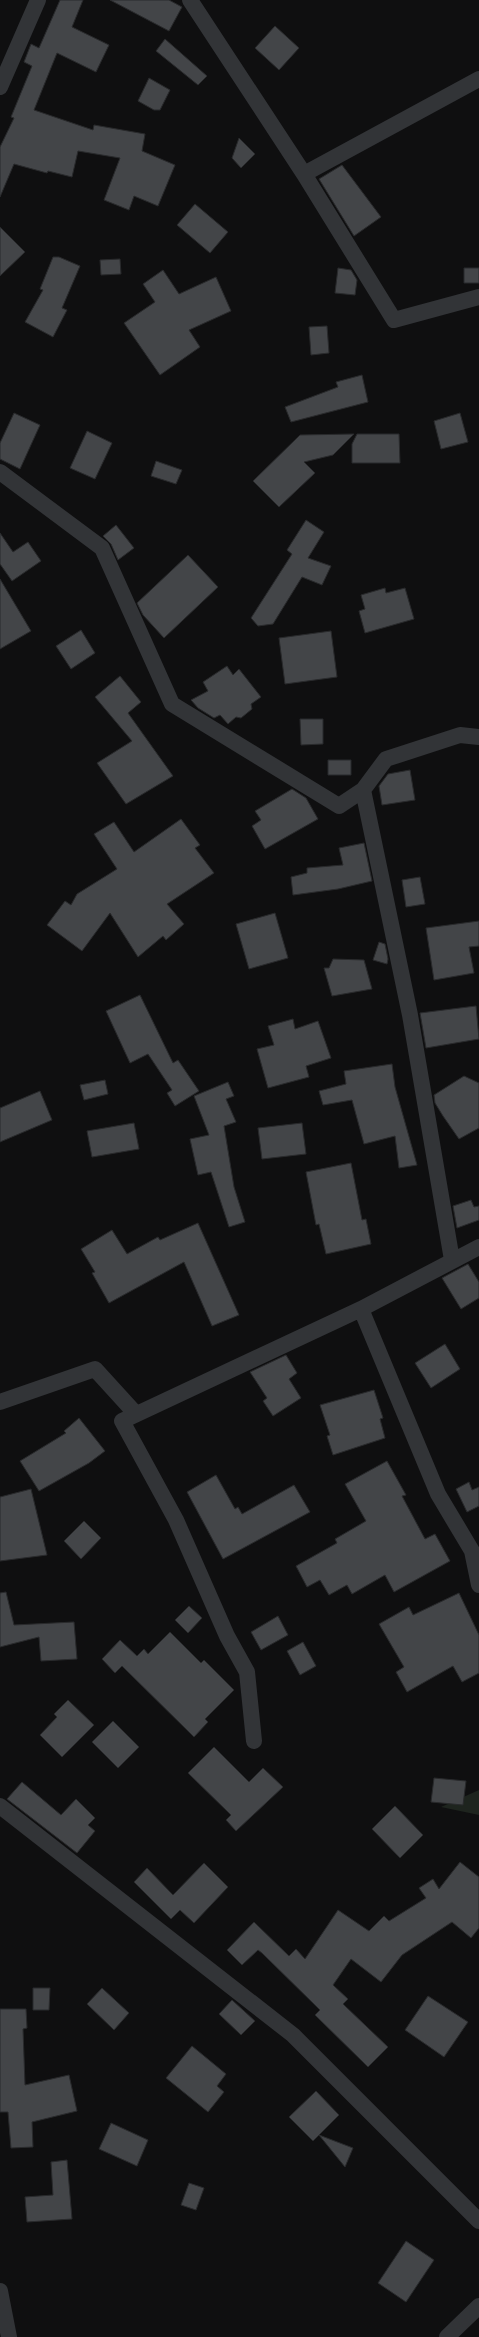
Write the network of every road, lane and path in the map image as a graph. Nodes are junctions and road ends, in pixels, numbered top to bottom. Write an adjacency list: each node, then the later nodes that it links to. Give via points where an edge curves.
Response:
1 (38, 0): 4 (street)
2 (190, 0): 5 (street)
3 (479, 79): 5 (street)
4 (0, 87)
5 (304, 174): 6 (street, via 394,320)
6 (479, 297)
7 (0, 472): 9 (street, via 102,548 172,704 339,806)
8 (479, 737): 9 (street, via 460,735 386,759)
9 (363, 790): 11 (street, via 410,1015)
10 (479, 1247): 11 (street)
11 (452, 1260): 12 (street)
12 (362, 1309): 14 (street); 15 (street, via 438,1494 472,1551)
13 (0, 1402): 14 (street, via 95,1369)
14 (136, 1414): 16 (street, via 122,1422 176,1520 227,1636 247,1672)
15 (479, 1585)
16 (254, 1741)
17 (0, 1806): 18 (street, via 293,2035)
18 (479, 2221)
19 (0, 2291): 21 (street)
20 (479, 2306): 22 (street)
21 (9, 2337)
22 (447, 2337)

